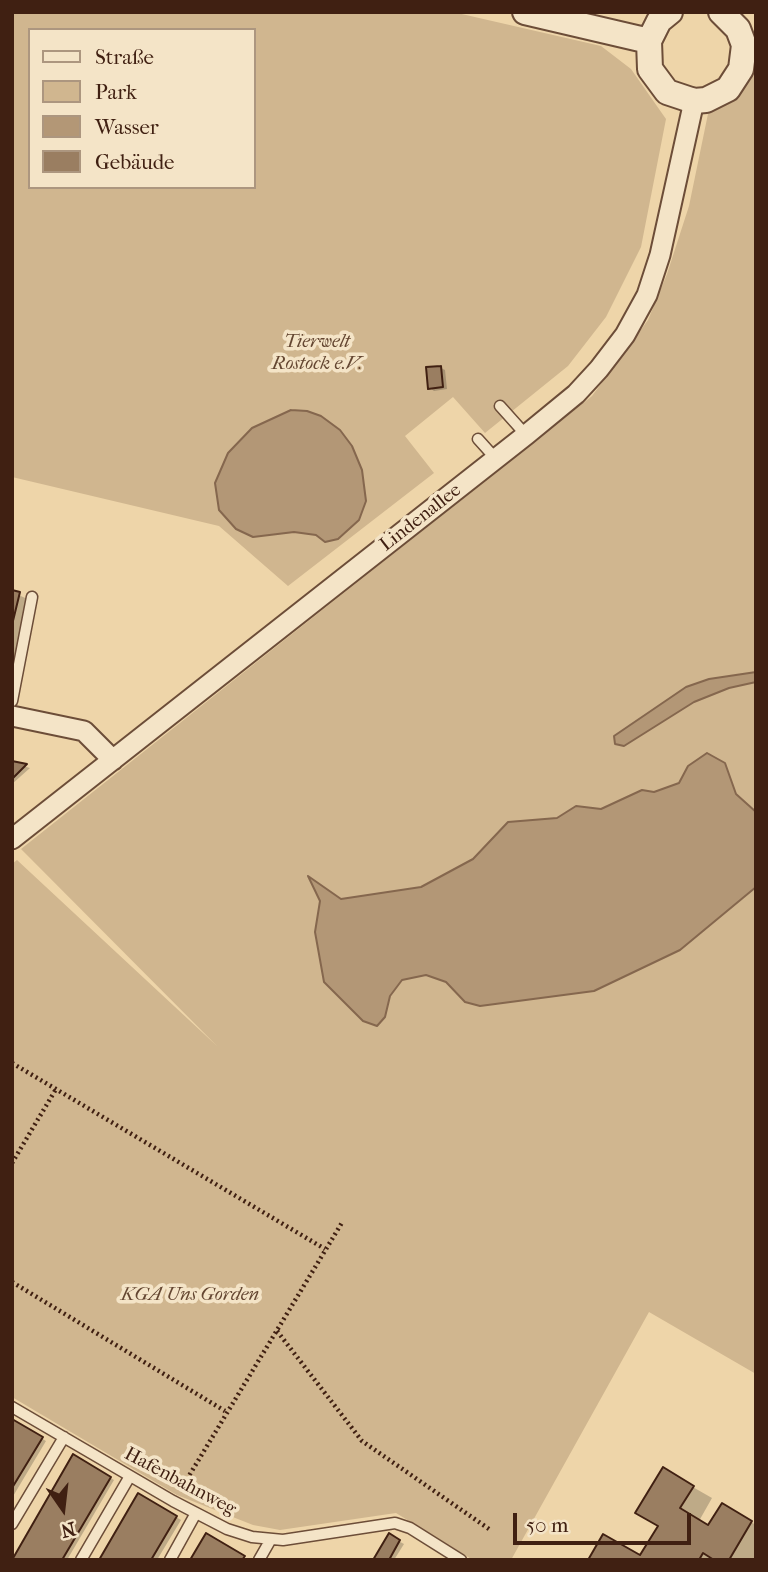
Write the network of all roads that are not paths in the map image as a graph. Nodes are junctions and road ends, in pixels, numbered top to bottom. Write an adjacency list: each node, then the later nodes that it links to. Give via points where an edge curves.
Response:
1 (525, 12): 4 (street)
2 (670, 12): 4 (street, via 659,21)
3 (721, 12): 5 (street)
4 (649, 41): 6 (street, via 650,69 657,82 667,92)
5 (750, 47): 6 (street, via 727,89)
6 (694, 101): 8 (street, Lindenallee, via 647,295 599,369)
7 (500, 406): 8 (lane)
8 (526, 435): 10 (street, Lindenallee)
9 (478, 439): 10 (lane)
10 (496, 459): 14 (street, Lindenallee)
11 (32, 597): 12 (lane)
12 (12, 701)
13 (12, 716): 14 (street, via 84,731)
14 (113, 760): 15 (street, Lindenallee)
15 (12, 839)
16 (12, 1407): 17 (lane, Hafenbahnweg)
17 (64, 1437): 18 (lane, Hafenbahnweg); 20 (lane)
18 (130, 1476): 19 (lane, Hafenbahnweg); 22 (lane)
19 (196, 1513): 21 (lane, Hafenbahnweg, via 227,1529); 23 (lane)
20 (12, 1524)
21 (271, 1539): 24 (lane); 25 (lane, Hafenbahnweg, via 396,1524)
22 (81, 1560)
23 (170, 1560)
24 (259, 1560)
25 (461, 1560)

